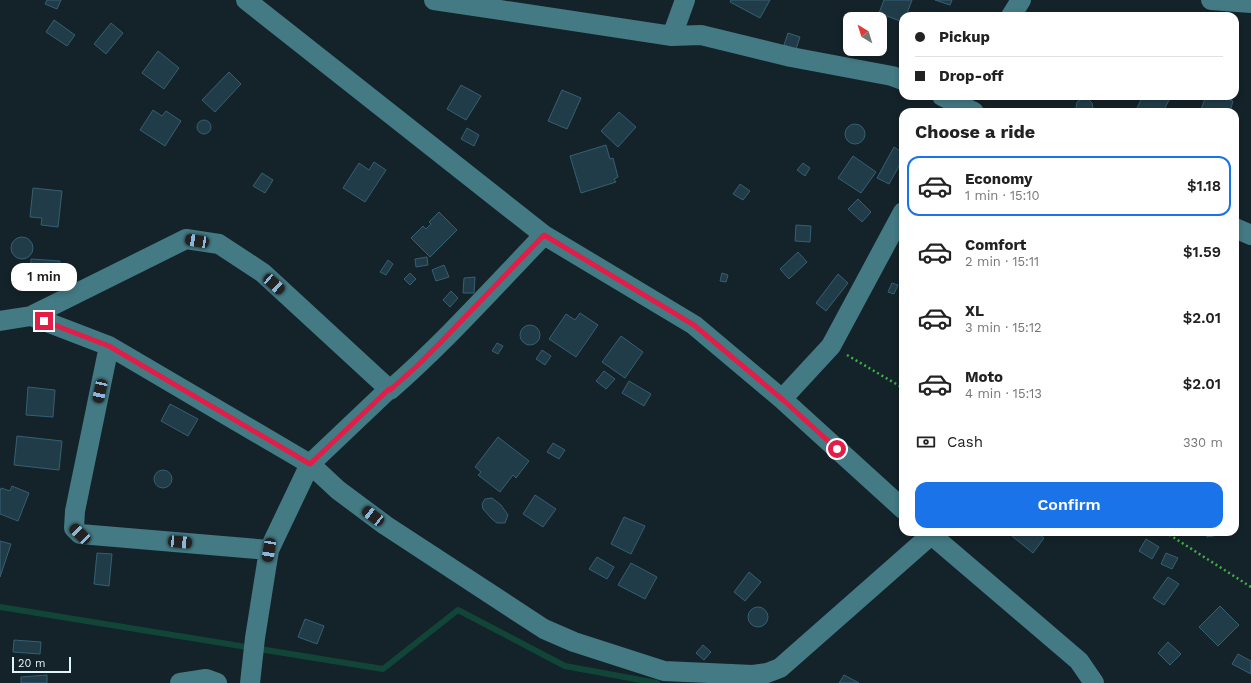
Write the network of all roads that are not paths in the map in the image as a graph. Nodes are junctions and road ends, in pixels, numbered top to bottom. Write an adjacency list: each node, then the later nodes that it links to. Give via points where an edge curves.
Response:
1 (246, 0): 14 (street)
2 (434, 0): 8 (street)
3 (685, 0): 8 (street)
4 (1020, 0): 7 (street)
5 (1211, 0): 6 (street)
6 (1251, 3)
7 (1014, 12)
8 (672, 36): 9 (street, via 700,35)
9 (899, 79)
10 (951, 100): 11 (street)
11 (965, 106)
12 (899, 219): 20 (street, via 831,346)
13 (1239, 230): 15 (street)
14 (544, 235): 19 (street, via 417,366); 20 (street, via 694,325)
15 (1251, 235)
16 (31, 316): 17 (street); 18 (street); 19 (street, via 186,239 219,244 263,273)
17 (0, 320)
18 (109, 346): 21 (street); 25 (street, via 74,511 74,528 80,534)
19 (389, 389): 21 (street)
20 (782, 399): 22 (street)
21 (310, 464): 23 (street, via 384,526 544,629 574,642 664,671 754,675 780,668); 25 (street)
22 (899, 505)
23 (927, 536)
24 (933, 536): 29 (street, via 1079,661)
25 (269, 550): 26 (street)
26 (250, 682)
27 (180, 683): 28 (street, via 206,679)
28 (217, 683)
29 (1094, 683)

